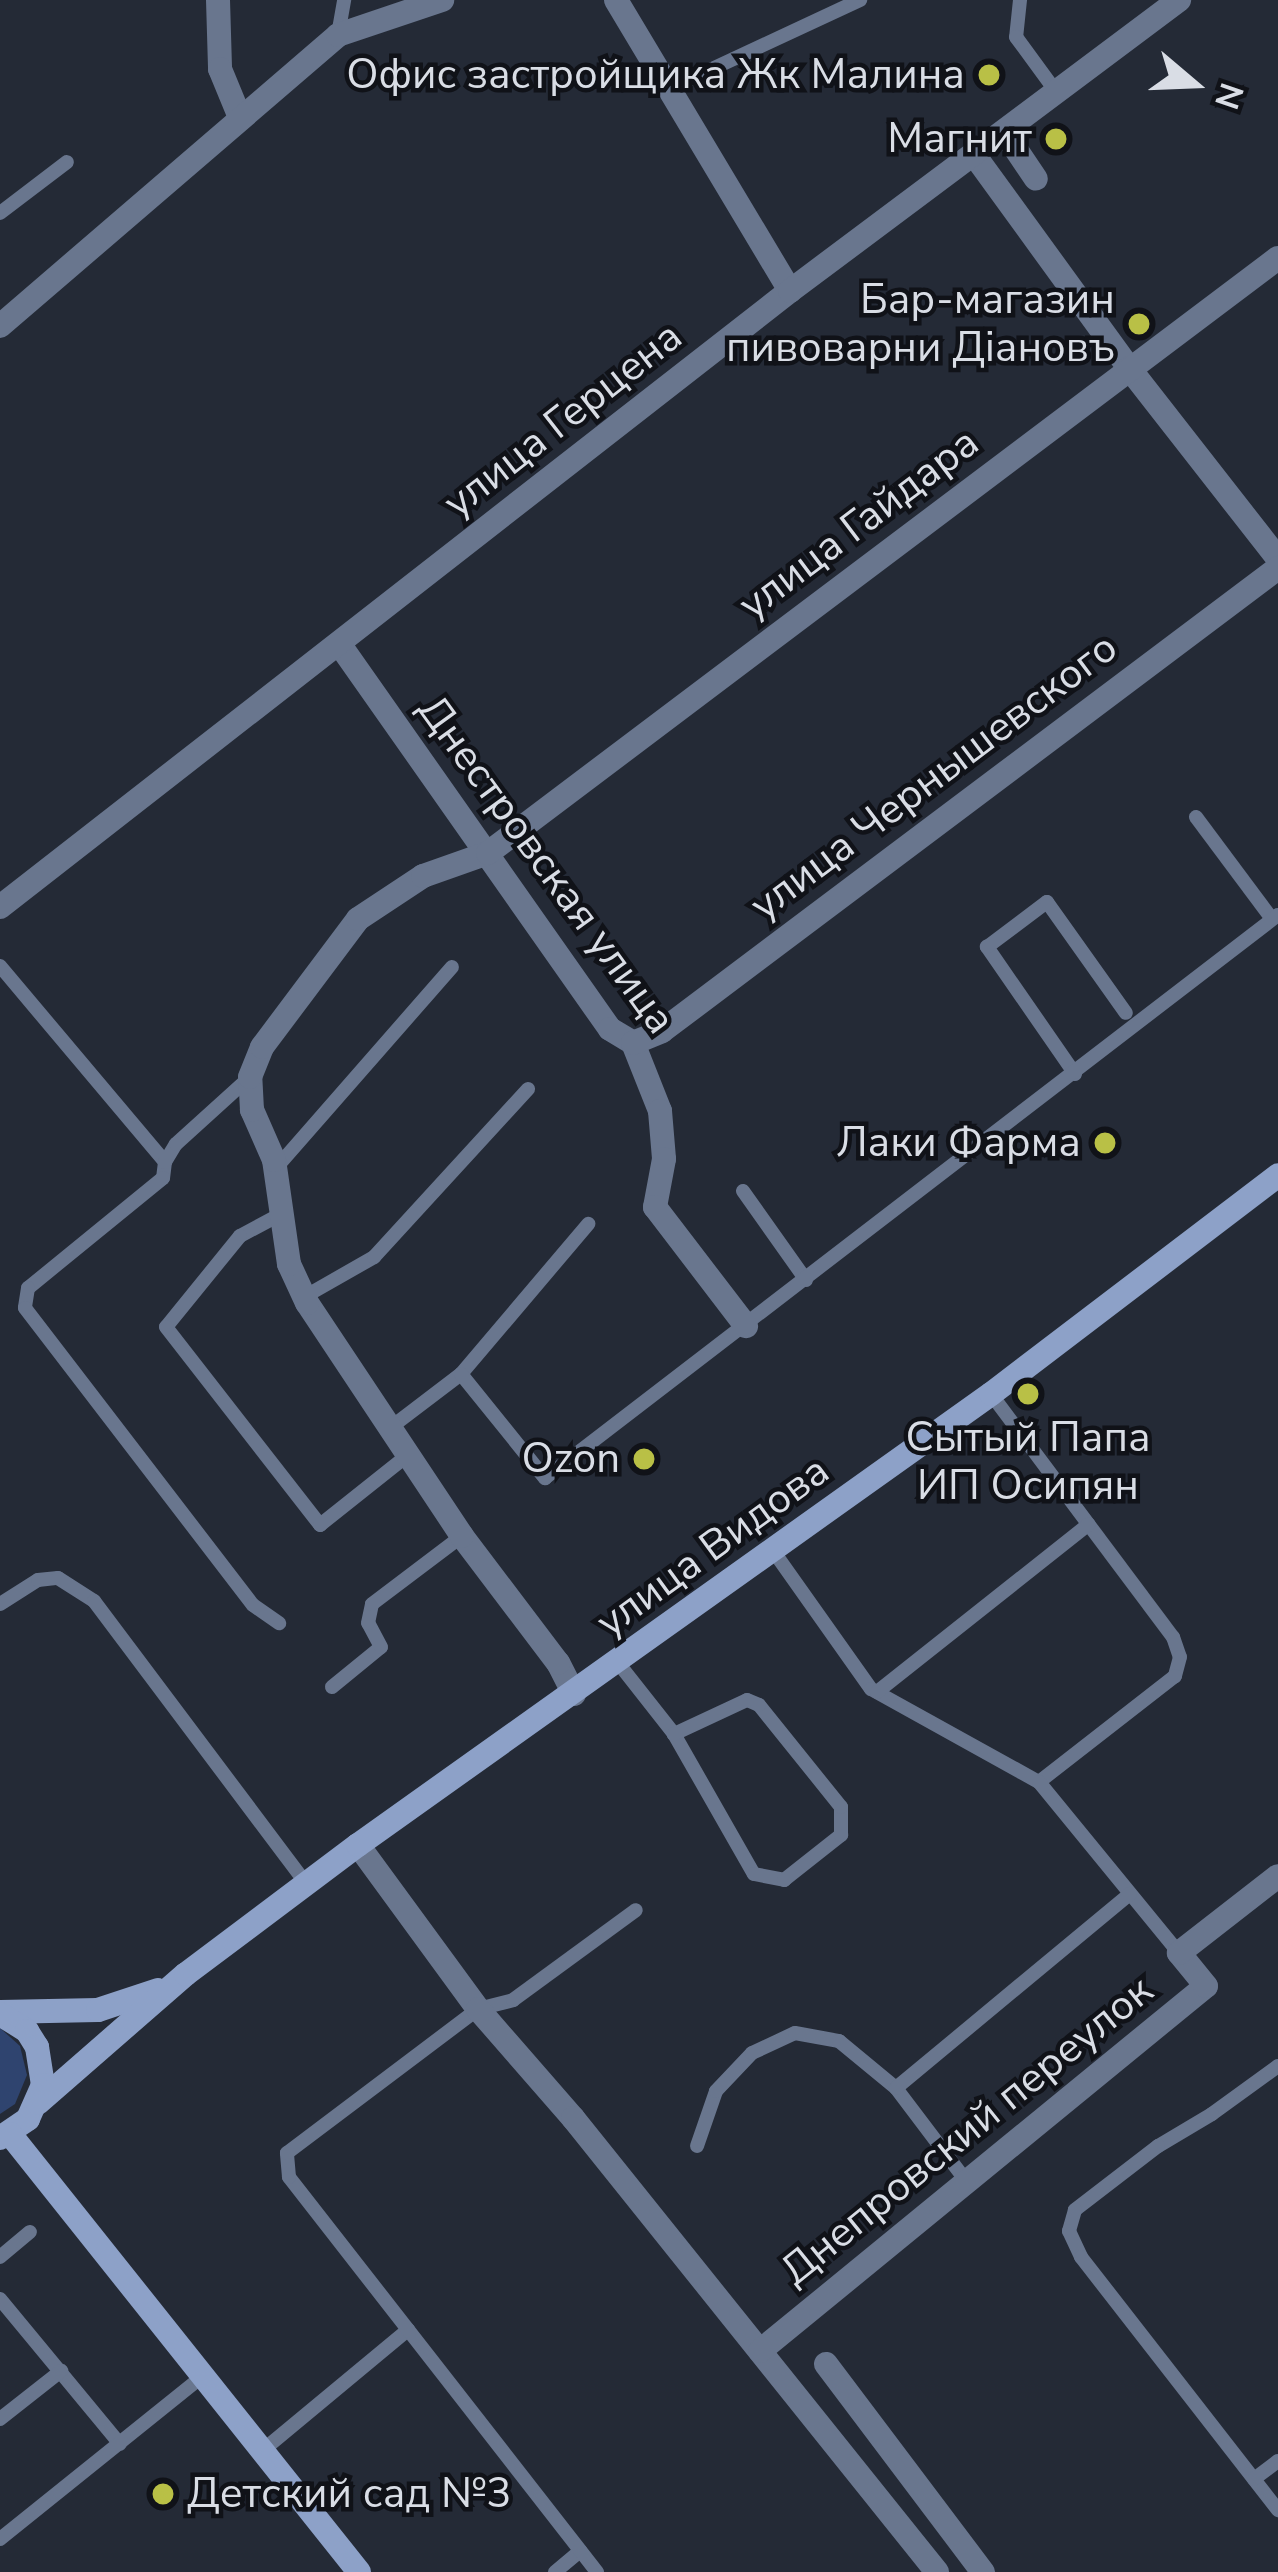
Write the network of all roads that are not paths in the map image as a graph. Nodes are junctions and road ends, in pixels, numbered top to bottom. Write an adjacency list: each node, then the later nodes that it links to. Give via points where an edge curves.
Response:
1 (218, 0): 11 (street, via 220,69)
2 (344, 0): 8 (lane)
3 (442, 0): 8 (street)
4 (616, 0): 9 (street)
5 (860, 0): 9 (lane)
6 (1020, 0): 10 (lane, via 1016,37)
7 (1179, 0): 10 (street, улица Герцена)
8 (338, 35): 11 (street)
9 (669, 89): 18 (street)
10 (1057, 93): 12 (street, улица Герцена)
11 (239, 115): 19 (street)
12 (1005, 133): 13 (street, улица Герцена); 15 (street)
13 (975, 156): 18 (street, улица Герцена); 20 (street)
14 (67, 161): 16 (lane)
15 (1036, 179)
16 (0, 213)
17 (1278, 258): 20 (street, улица Гайдара)
18 (790, 291): 22 (street, улица Герцена)
19 (0, 326)
20 (1130, 368): 21 (street); 24 (street, улица Гайдара)
21 (1278, 563): 30 (street, улица Чернышевского, via 681,1017)
22 (340, 645): 24 (street, Днестровская улица); 25 (street, улица Герцена)
23 (1196, 817): 26 (lane)
24 (488, 853): 30 (street, Днестровская улица, via 610,1029); 32 (street, улица Гайдара, via 423,876 358,919 262,1047)
25 (0, 907)
26 (1275, 917): 31 (lane)
27 (0, 966): 34 (lane)
28 (452, 967): 35 (lane)
29 (1126, 1013): 31 (lane, via 1047,902 987,947)
30 (633, 1043): 42 (street, Днестровская улица, via 660,1112 656,1208)
31 (1076, 1074): 40 (lane)
32 (250, 1077): 34 (lane); 35 (street, via 252,1110)
33 (528, 1089): 41 (lane, via 374,1257)
34 (165, 1162): 51 (lane, via 163,1178 28,1288 25,1308 253,1605)
35 (276, 1168): 38 (street)
36 (1278, 1174): 44 (street, улица Видова)
37 (743, 1191): 40 (lane)
38 (283, 1213): 41 (street, via 289,1264); 46 (lane, via 240,1236 166,1327 320,1525)
39 (588, 1224): 43 (lane)
40 (806, 1280): 42 (lane)
41 (304, 1297): 45 (street)
42 (746, 1326): 43 (lane, via 545,1478)
43 (461, 1374): 45 (lane)
44 (991, 1394): 47 (lane); 49 (street, улица Видова)
45 (390, 1428): 46 (street)
46 (408, 1455): 48 (street)
47 (1089, 1524): 54 (lane); 57 (lane, via 1180,1657 1175,1676)
48 (462, 1536): 53 (lane, via 372,1604 368,1623 381,1647); 55 (street)
49 (774, 1552): 52 (street, улица Видова); 54 (lane)
50 (0, 1604): 60 (lane, via 38,1580 58,1578 94,1601)
51 (278, 1623)
52 (619, 1664): 55 (street, улица Видова); 56 (lane)
53 (332, 1687)
54 (877, 1692): 57 (lane)
55 (574, 1694): 58 (street, улица Видова)
56 (674, 1734): 56 (lane, via 754,1874 784,1880 841,1835 841,1807 759,1705 747,1700)
57 (1039, 1782): 61 (lane)
58 (358, 1845): 60 (street, улица Видова); 65 (street)
59 (1278, 1876): 63 (street, Днепровский переулок)
60 (307, 1885): 64 (street, улица Видова)
61 (1130, 1894): 63 (lane); 68 (lane)
62 (636, 1910): 65 (lane, via 513,2000)
63 (1179, 1953): 72 (street, Днепровский переулок, via 1206,1986)
64 (186, 1974): 66 (street, via 140,2000 98,2010); 69 (street)
65 (478, 2009): 76 (lane, via 287,2153 289,2177); 77 (street)
66 (0, 2013): 69 (street, via 37,2047)
67 (1278, 2066): 85 (lane, via 1075,2210 1069,2231)
68 (896, 2088): 71 (lane, via 839,2041 795,2033 752,2053 716,2091); 72 (lane)
69 (38, 2103): 70 (street)
70 (5, 2136): 80 (street)
71 (697, 2146)
72 (967, 2182): 77 (street, Днепровский переулок)
73 (31, 2232): 74 (lane)
74 (0, 2258)
75 (0, 2299): 79 (lane)
76 (408, 2330): 83 (lane); 88 (lane)
77 (760, 2351): 92 (street)
78 (826, 2364): 93 (street)
79 (61, 2371): 81 (lane); 82 (lane)
80 (202, 2376): 82 (lane); 83 (street)
81 (0, 2419)
82 (120, 2444): 87 (lane)
83 (262, 2451): 89 (street)
84 (1278, 2461): 85 (lane)
85 (1254, 2479): 86 (lane)
86 (1278, 2510)
87 (0, 2539)
88 (580, 2551): 90 (lane); 91 (lane)
89 (359, 2572)
90 (555, 2572)
91 (597, 2572)
92 (937, 2572)
93 (983, 2572)

